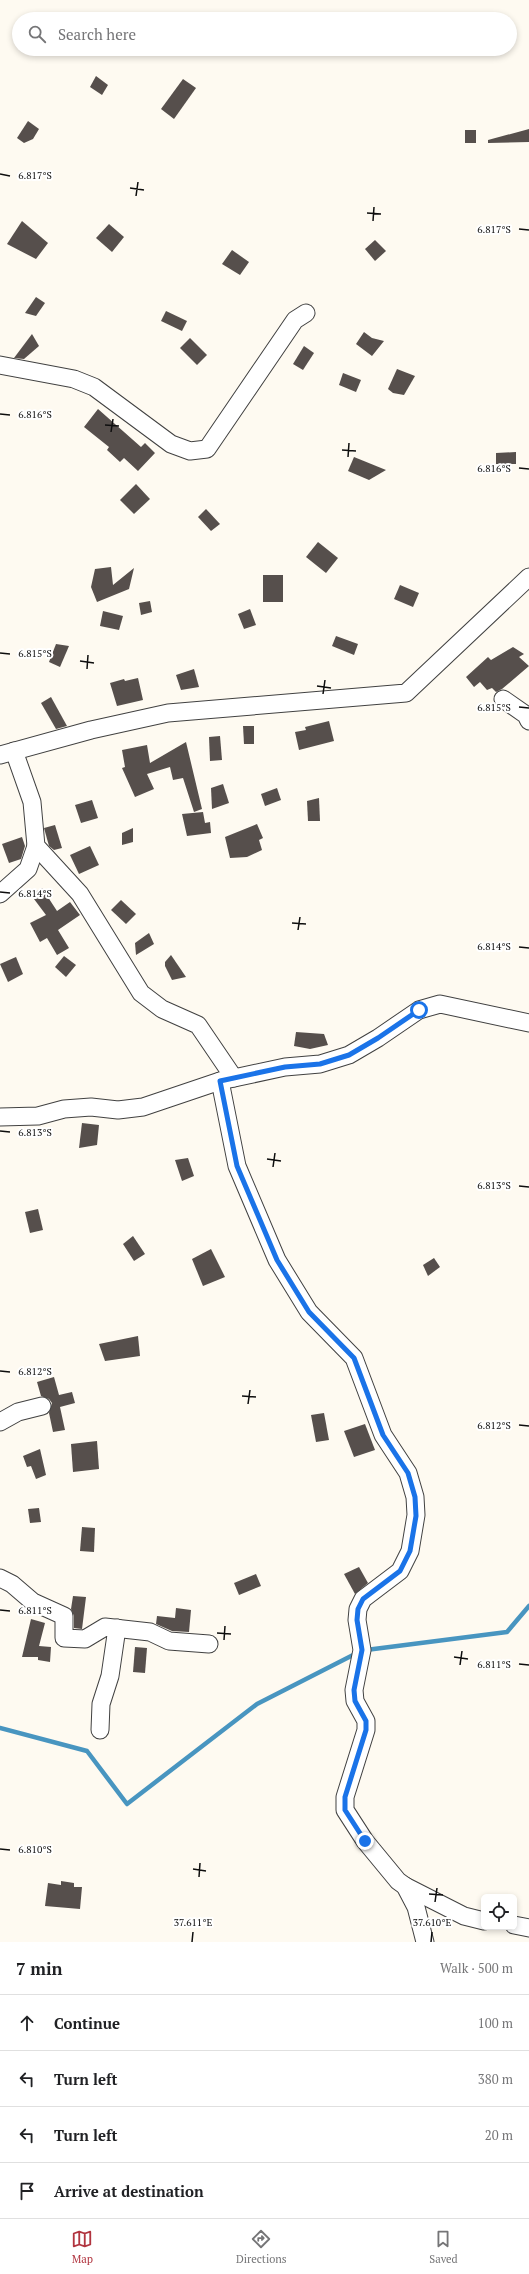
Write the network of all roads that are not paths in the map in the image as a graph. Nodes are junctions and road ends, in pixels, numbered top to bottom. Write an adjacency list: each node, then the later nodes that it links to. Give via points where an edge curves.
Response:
1 (306, 313): 2 (street, via 295,320 207,448 190,451 171,444 94,387 74,379)
2 (0, 364)
3 (529, 577): 6 (street, via 406,693 168,713 91,730)
4 (503, 699): 5 (street, via 526,715)
5 (529, 721)
6 (7, 753): 7 (street, via 32,802)
7 (36, 846): 8 (street, via 28,870); 10 (street, via 80,894 141,992 162,1009 198,1025)
8 (0, 894)
9 (529, 1023): 10 (street, via 440,1004 419,1010 349,1055 320,1064 285,1067)
10 (227, 1080): 11 (street, via 143,1107 118,1110 91,1107 64,1109 38,1116); 18 (street, via 237,1166 277,1260 309,1312 354,1358 383,1435 408,1473 415,1497 416,1516 410,1551 400,1571 363,1599 358,1609 357,1620 362,1650 354,1690 355,1701 366,1721 366,1730 345,1797 345,1810 365,1841)
11 (0, 1117)
12 (42, 1406): 13 (street, via 18,1412)
13 (0, 1422)
14 (0, 1578): 15 (street, via 12,1584 33,1602 64,1616 64,1638 85,1639 105,1627)
15 (117, 1628): 16 (street, via 150,1632 170,1641); 17 (street, via 110,1676 101,1704)
16 (209, 1644)
17 (100, 1730)
18 (405, 1886): 19 (street, via 464,1916); 22 (street, via 416,1907)
19 (481, 1920)
20 (517, 1926): 21 (street)
21 (529, 1928)
22 (425, 1942)

